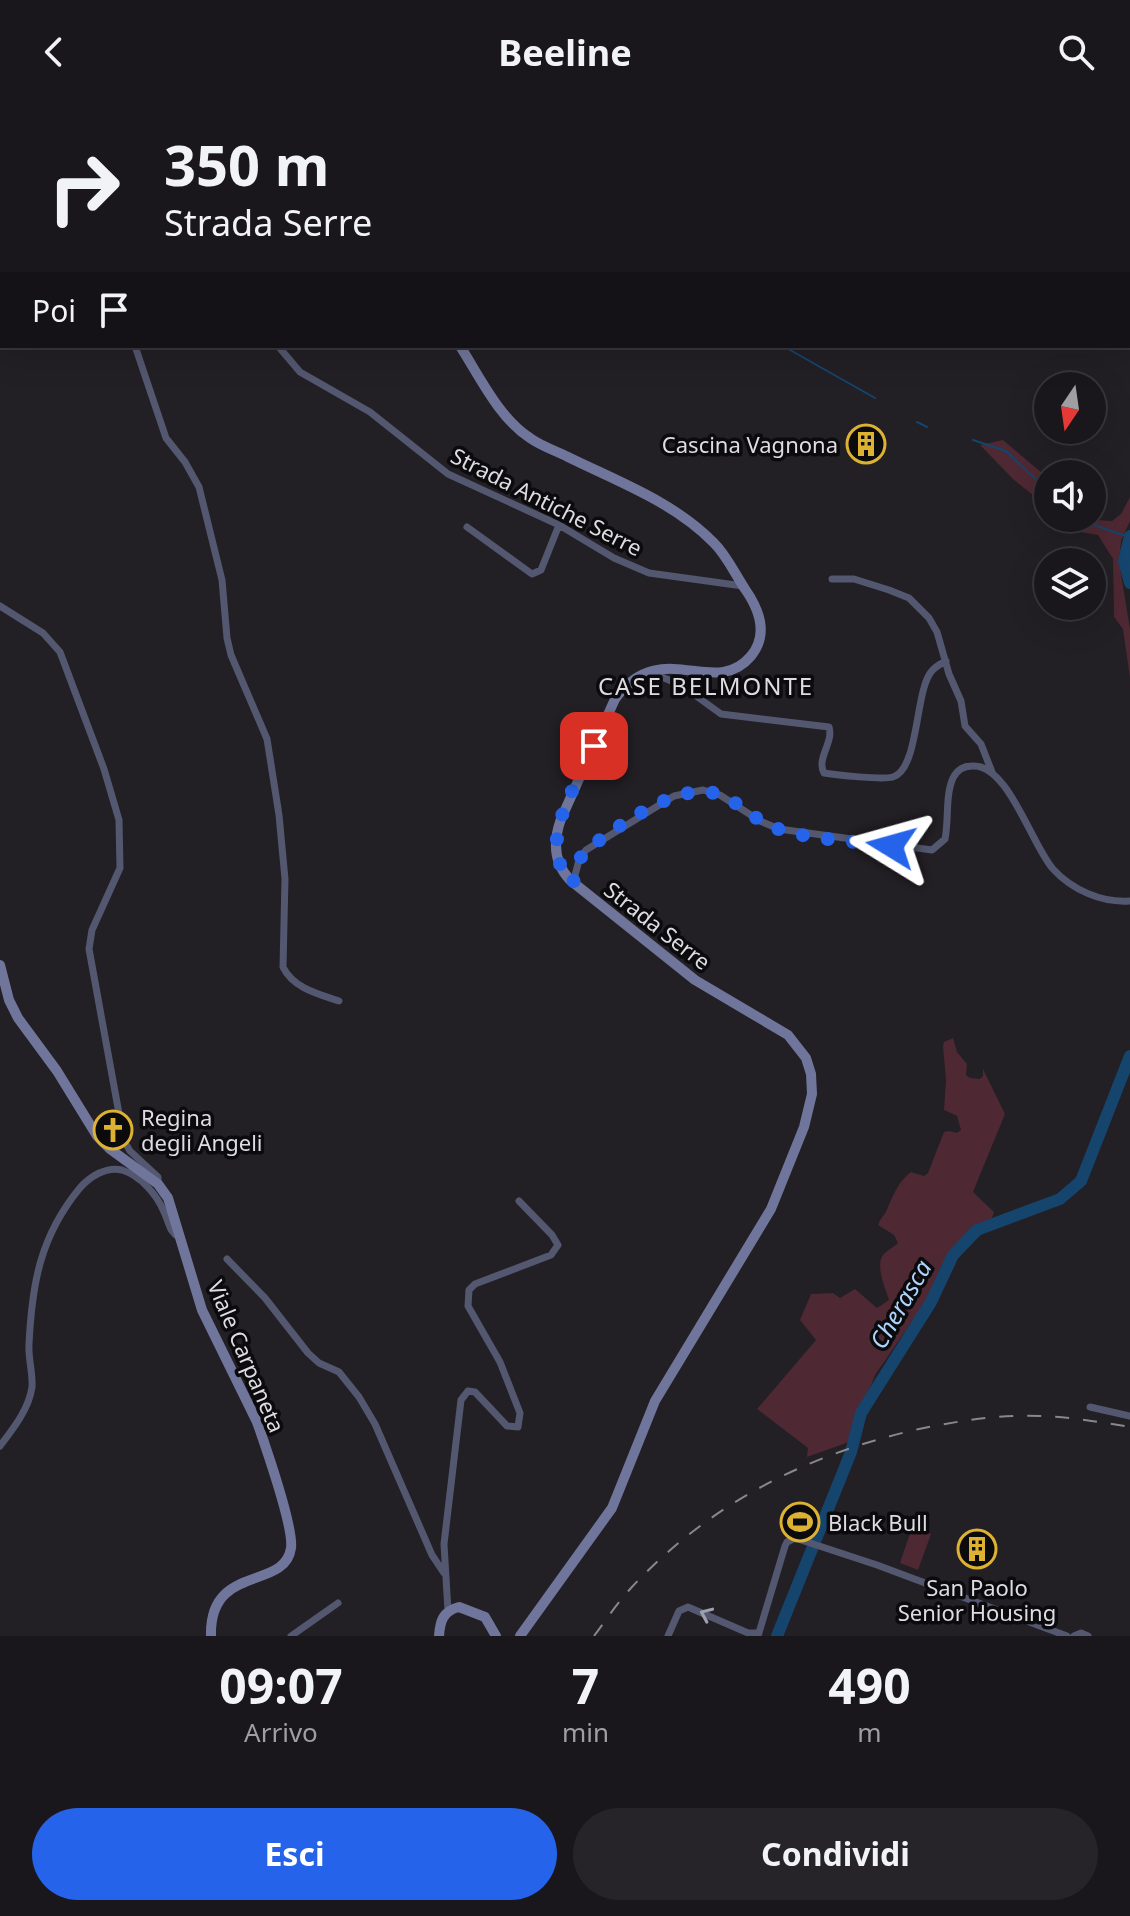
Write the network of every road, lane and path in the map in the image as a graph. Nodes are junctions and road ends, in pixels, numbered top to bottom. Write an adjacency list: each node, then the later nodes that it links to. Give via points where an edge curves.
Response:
1 (136, 348): 15 (street, via 166,438 199,487 222,580 231,655 269,748 284,869 283,967 300,986)
2 (280, 348): 4 (street, Strada Antiche Serre, via 300,372 370,412 448,474)
3 (461, 348): 7 (main road, via 511,422 530,438 663,503 716,545)
4 (559, 525): 5 (street, via 541,570 532,574); 7 (street, Strada Antiche Serre, via 649,573)
5 (467, 527)
6 (832, 579): 9 (street, via 854,579 909,598 929,618)
7 (743, 586): 10 (main road, via 761,627 759,642 742,665 714,673)
8 (0, 606): 16 (street, via 43,633 60,652 119,820 120,868 89,949 124,1141 158,1177)
9 (946, 661): 10 (street, via 924,685 902,771 887,777 824,773 829,727 721,714 681,685); 11 (street, via 965,726 981,744)
10 (646, 671): 12 (main road, Strada Serre, via 615,699 559,826 557,859)
11 (993, 774): 12 (street, via 979,766 957,771 945,839 932,850 788,831 760,821 720,795 683,792 586,850); 13 (street, via 1062,877 1090,894)
12 (573, 883): 31 (main road, Strada Serre, via 695,980 788,1035 809,1065 812,1094 771,1209 655,1401 612,1508)
13 (1130, 901)
14 (0, 965): 16 (main road, Viale Carpaneta, via 18,1018 97,1136)
15 (339, 1001)
16 (158, 1184): 18 (main road, Viale Carpaneta)
17 (519, 1201): 23 (street, via 558,1245 551,1255 469,1290 468,1306 500,1362 521,1421 518,1427 507,1426 479,1394 468,1391 463,1396)
18 (181, 1238): 22 (street, via 171,1233 155,1194 124,1171 105,1170 83,1184 39,1260 29,1345 32,1385 14,1428); 27 (main road, Viale Carpaneta, via 202,1310 257,1422 292,1545 279,1568 225,1594 213,1614)
19 (227, 1259): 23 (street, via 308,1353 339,1372 359,1397)
20 (1090, 1407): 21 (street)
21 (1130, 1416)
22 (0, 1446)
23 (444, 1573): 25 (street)
24 (338, 1603): 28 (street)
25 (448, 1611): 29 (main road); 30 (main road, via 475,1611)
26 (758, 1635): 32 (street, one-way to 32, via 688,1607 679,1611); 33 (street, via 785,1546 800,1538)
27 (211, 1636)
28 (291, 1636)
29 (439, 1636)
30 (496, 1636)
31 (520, 1636)
32 (668, 1636)
33 (1067, 1636)
34 (1074, 1636): 35 (street)
35 (1088, 1636)

